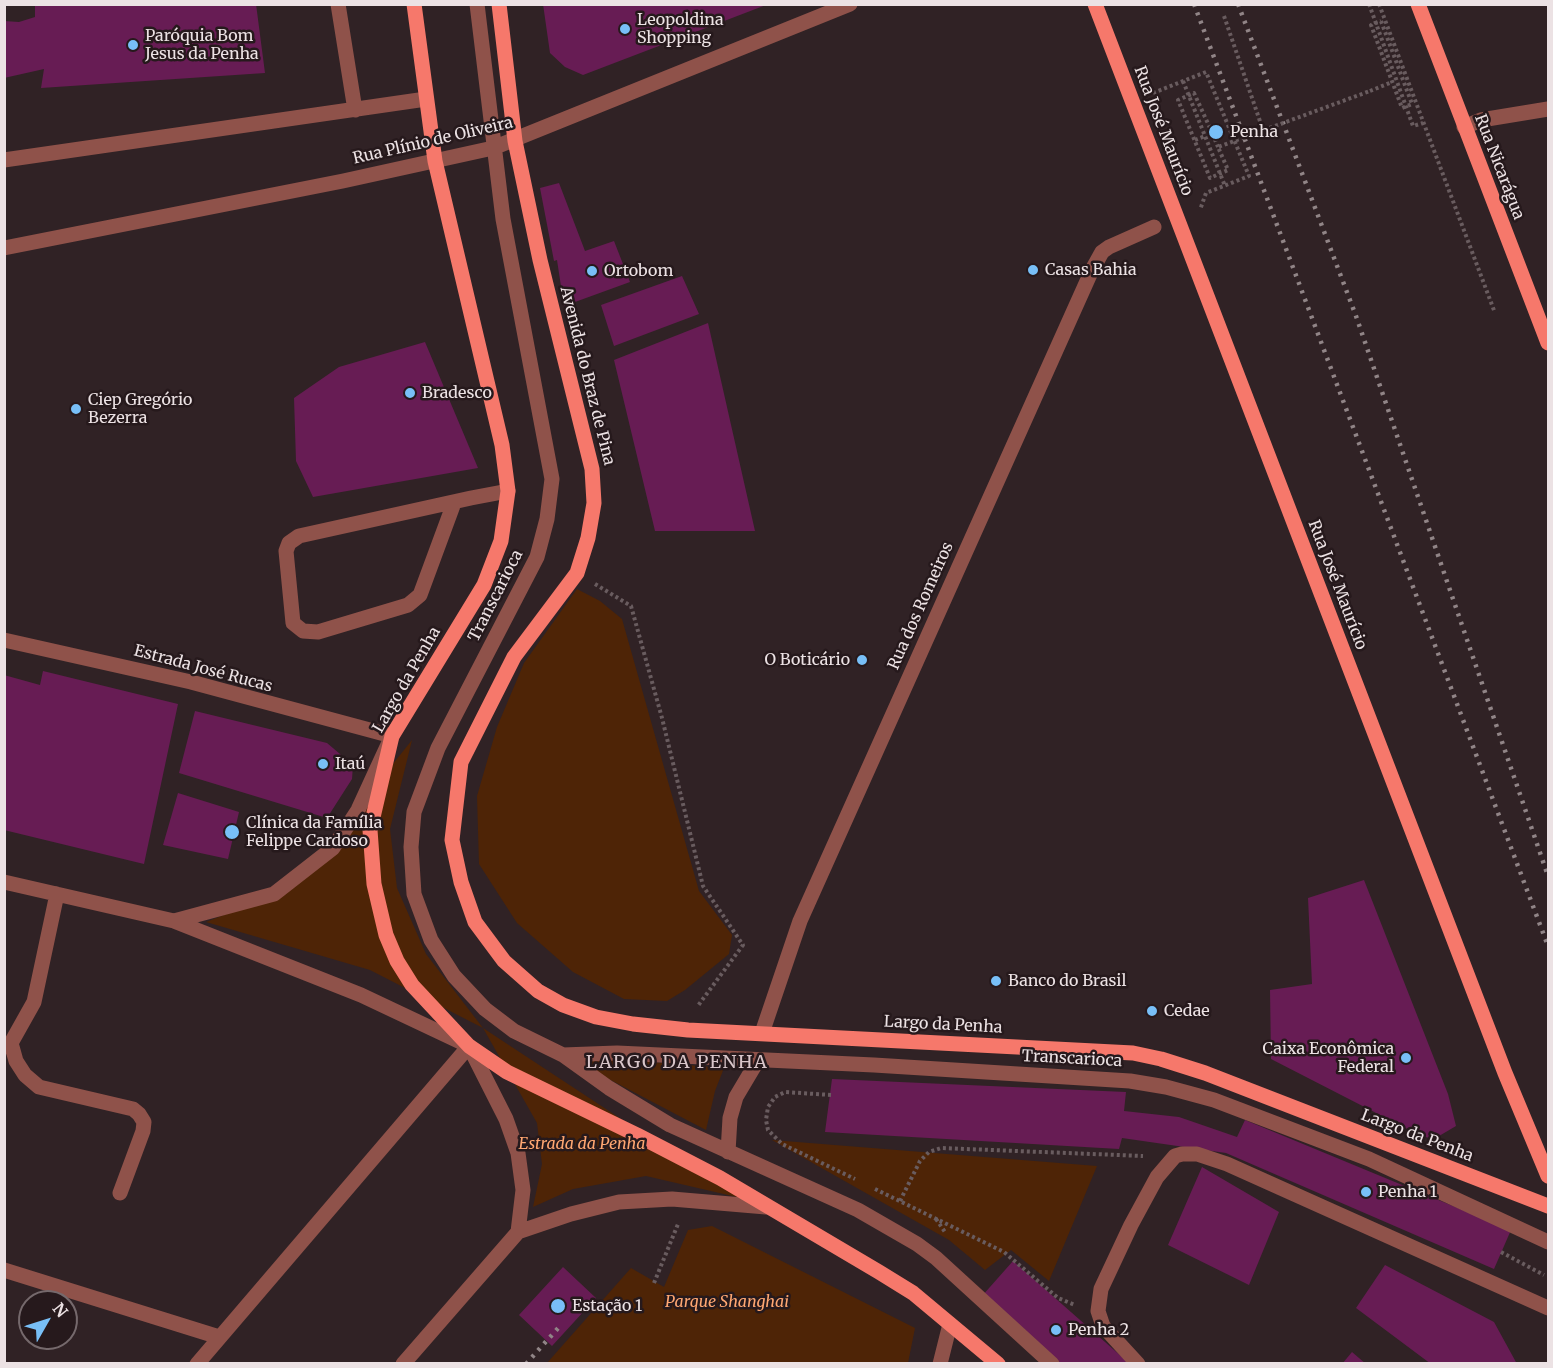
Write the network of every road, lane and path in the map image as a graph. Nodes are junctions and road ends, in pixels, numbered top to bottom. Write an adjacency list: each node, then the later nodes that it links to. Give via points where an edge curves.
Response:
1 (338, 4): 18 (street)
2 (414, 4): 15 (main road)
3 (477, 4): 26 (street, Transcarioca)
4 (498, 4): 24 (main road, Avenida do Braz de Pina)
5 (850, 4): 24 (street, Rua Plínio de Oliveira)
6 (1095, 4): 16 (main road, Rua José Maurício)
7 (1370, 4): 12 (path)
8 (1379, 4): 19 (path)
9 (1418, 4): 20 (main road, Rua Nicarágua)
10 (1224, 16): 21 (path)
11 (1397, 63): 12 (path); 14 (path, bridge, via 1412,104 1402,108); 14 (path, bridge, via 1381,21 1371,24)
12 (1391, 65): 19 (path, via 1413,126)
13 (1183, 81): 16 (path); 22 (path); 29 (path, via 1206,72 1249,176)
14 (1392, 82): 21 (path, bridge)
15 (426, 99): 18 (street); 28 (main road)
16 (1132, 100): 53 (main road, Rua José Maurício, via 1504,1073)
17 (1548, 109): 20 (street, via 1481,120)
18 (355, 110): 27 (street)
19 (1423, 123): 33 (path)
20 (1464, 127): 34 (main road, Rua Nicarágua)
21 (1263, 130): 25 (path, bridge)
22 (1205, 136): 23 (path); 29 (path)
23 (1195, 140): 25 (path, bridge, via 1210,178 1228,170); 25 (path, bridge, via 1178,100 1194,93)
24 (515, 141): 26 (street, Rua Plínio de Oliveira); 37 (main road, Avenida do Braz de Pina, via 592,470 594,503)
25 (1218, 147)
26 (494, 148): 28 (street, Rua Plínio de Oliveira); 48 (street, Transcarioca, via 503,219 552,479 548,519 537,557 438,748 422,790 414,812 413,882 431,940 454,976 485,1009 514,1031)
27 (4, 160)
28 (435, 161): 32 (street, Rua Plínio de Oliveira); 35 (main road, via 502,445)
29 (1225, 186): 30 (path, via 1206,193)
30 (1200, 210)
31 (1154, 227): 45 (street, Rua dos Romeiros, via 1109,247 1092,270 800,921)
32 (4, 248)
33 (1495, 313)
34 (1548, 343)
35 (508, 491): 36 (street); 39 (main road, Largo da Penha, via 501,541 484,585)
36 (454, 503): 36 (street, via 299,536 289,543 286,551 294,623 303,631 318,632 408,605 420,595)
37 (577, 573): 40 (main road, Avenida do Braz de Pina, via 514,657 461,762); 44 (path, via 631,606 703,886 743,945)
38 (4, 640): 39 (street, Estrada José Rucas, via 191,682)
39 (392, 736): 43 (street, via 358,810 333,848 274,894); 47 (main road, Largo da Penha, via 370,830 374,884 384,925 397,961 412,985)
40 (456, 797): 45 (main road, Largo da Penha, via 452,840 475,922 504,961 538,991 596,1017 633,1024)
41 (4, 882): 42 (street, Largo da Penha)
42 (57, 894): 43 (street, Largo da Penha); 46 (street, via 34,1002)
43 (174, 921): 47 (street, Largo da Penha, via 361,995)
44 (691, 1014)
45 (762, 1034): 58 (main road, Largo da Penha, via 1133,1053 1161,1059)
46 (8, 1045): 56 (street, via 25,1075 39,1087 133,1109 139,1114 144,1122 143,1131)
47 (469, 1046): 59 (main road, Largo da Penha, via 507,1072 637,1134); 60 (street, Largo da Penha, via 518,1152 523,1190); 70 (street)
48 (563, 1055): 49 (street, Transcarioca, via 617,1053); 51 (street, Transcarioca, via 648,1113)
49 (758, 1060): 51 (street, via 736,1097); 61 (street, Transcarioca, via 1130,1081 1166,1087 1214,1100 1369,1159)
50 (831, 1095): 54 (path, via 785,1092 768,1107 768,1130 782,1144)
51 (728, 1152): 76 (street, Transcarioca, via 858,1210 917,1244)
52 (1166, 1165): 57 (path, via 1134,1155 941,1148 929,1152 921,1161); 67 (street, via 1175,1156 1190,1154 1227,1164); 68 (street, via 1131,1225 1101,1289)
53 (1548, 1176)
54 (857, 1180)
55 (868, 1185): 57 (path)
56 (120, 1193)
57 (900, 1201): 68 (path, via 1004,1252 1063,1301)
58 (1548, 1206)
59 (766, 1207): 60 (street, Largo da Penha, via 672,1199 619,1202); 69 (main road, Largo da Penha, via 904,1288)
60 (518, 1232): 73 (street)
61 (1548, 1242)
62 (671, 1245): 66 (path)
63 (1501, 1252): 65 (path)
64 (4, 1270): 70 (street)
65 (1544, 1275)
66 (654, 1283)
67 (1548, 1308)
68 (1098, 1311): 71 (street, via 1103,1326)
69 (950, 1324): 74 (street); 75 (main road, Largo da Penha)
70 (219, 1338): 72 (street)
71 (1134, 1359)
72 (197, 1364)
73 (403, 1364)
74 (940, 1364)
75 (998, 1364)
76 (1052, 1364)

